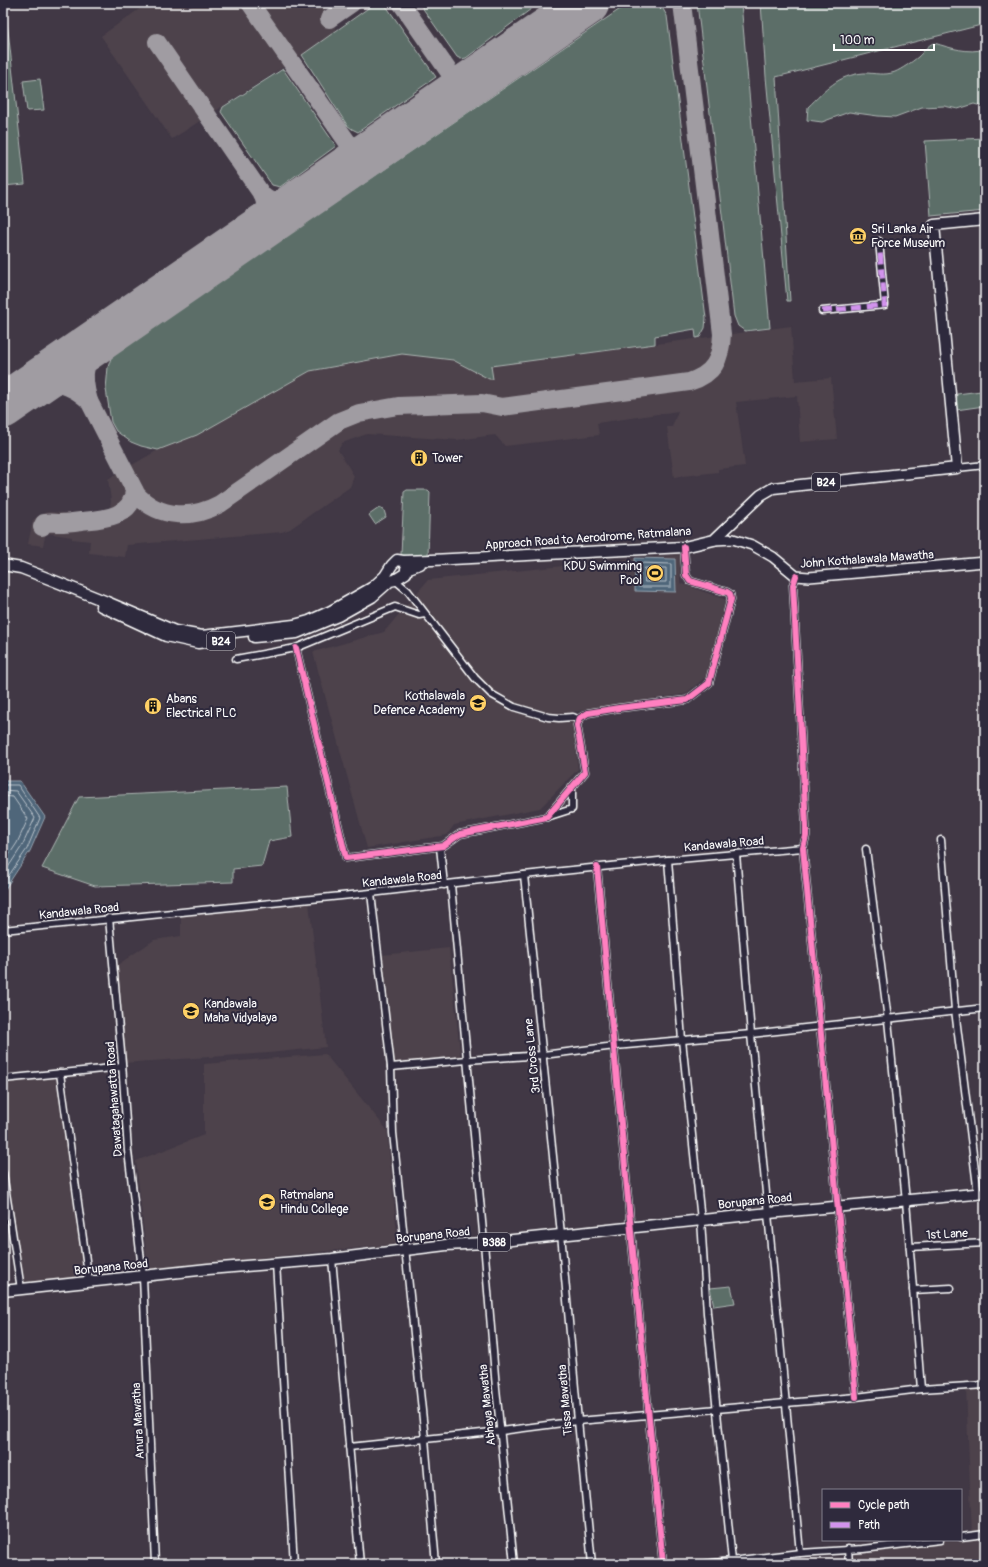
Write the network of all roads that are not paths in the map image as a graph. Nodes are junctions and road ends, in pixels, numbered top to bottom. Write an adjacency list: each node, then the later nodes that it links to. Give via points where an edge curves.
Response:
1 (985, 220): 5 (main road, via 934,226)
2 (879, 241): 3 (street, via 885,305)
3 (822, 311)
4 (985, 465): 5 (street)
5 (957, 468): 6 (main road, B24, via 773,488 761,495)
6 (714, 540): 7 (main road, Approach Road to Aerodrome, Ratmalana); 11 (street, John Kothalawala Mawatha, via 733,540 752,545 773,557)
7 (684, 547): 10 (main road, Approach Road to Aerodrome, Ratmalana, via 432,560); 17 (street, via 687,578 727,592 731,599 709,683 687,700 588,713)
8 (985, 562): 11 (street, John Kothalawala Mawatha)
9 (3, 565): 12 (main road, B24, via 21,568 175,631 202,636 309,621)
10 (405, 568): 12 (main road, B24); 12 (main road, B24, via 397,560 392,565); 13 (street)
11 (796, 576): 22 (street, via 793,585 806,826)
12 (390, 579): 13 (street)
13 (408, 591): 14 (street)
14 (425, 614): 15 (street, via 419,615 395,607); 17 (street, via 483,687 496,698 514,707 548,717 574,717)
15 (296, 648): 16 (street); 21 (street, via 346,858)
16 (236, 659)
17 (579, 720): 18 (street, via 577,728 585,772)
18 (572, 788): 19 (street); 19 (street, via 572,810)
19 (547, 817): 21 (street, via 460,834 446,845)
20 (941, 840): 33 (street)
21 (440, 846): 28 (street, Abhaya Mawatha)
22 (802, 848): 24 (street, Kandawala Road); 35 (street)
23 (866, 849): 34 (street)
24 (736, 854): 25 (street, Kandawala Road); 36 (street)
25 (668, 860): 26 (street, Kandawala Road); 37 (street)
26 (597, 867): 27 (street, Kandawala Road); 38 (street)
27 (524, 875): 28 (street, Kandawala Road); 39 (street, 3rd Cross Lane)
28 (447, 885): 29 (street, Kandawala Road); 40 (street, Abhaya Mawatha)
29 (371, 893): 30 (street, Kandawala Road); 42 (street)
30 (109, 918): 31 (street, Kandawala Road); 41 (street, Dawatagahawatta Road)
31 (3, 930)
32 (985, 1008): 33 (street)
33 (955, 1010): 34 (street); 46 (street)
34 (888, 1020): 35 (street); 47 (street)
35 (819, 1026): 36 (street); 48 (street)
36 (751, 1034): 37 (street); 49 (street)
37 (682, 1040): 38 (street); 50 (street)
38 (615, 1046): 39 (street); 51 (street)
39 (543, 1055): 40 (street); 52 (street, 3rd Cross Lane)
40 (467, 1060): 42 (street); 53 (street, Abhaya Mawatha)
41 (122, 1067): 43 (street); 59 (street, Dawatagahawatta Road, via 128,1151)
42 (391, 1067): 56 (street, via 393,1133)
43 (60, 1073): 44 (street); 60 (street)
44 (3, 1079)
45 (3, 1173): 62 (street)
46 (981, 1194): 47 (main road, Borupana Road / B388)
47 (906, 1201): 48 (main road, Borupana Road / B388); 55 (street)
48 (839, 1207): 49 (main road, Borupana Road / B388); 67 (street)
49 (769, 1213): 50 (main road, Borupana Road / B388); 68 (street)
50 (701, 1220): 51 (main road, Borupana Road / B388); 69 (street)
51 (630, 1227): 52 (main road, Borupana Road / B388); 70 (street)
52 (562, 1234): 53 (main road, Borupana Road / B388); 71 (street, Tissa Mawatha)
53 (484, 1243): 56 (main road, Borupana Road / B388); 72 (street, Abhaya Mawatha)
54 (985, 1243): 55 (street, 1st Lane)
55 (910, 1247): 63 (street)
56 (405, 1250): 57 (main road, Borupana Road / B388); 73 (street)
57 (332, 1258): 58 (main road, Borupana Road / B388); 74 (street)
58 (276, 1263): 59 (main road, Borupana Road / B388); 82 (street)
59 (143, 1276): 60 (main road, Borupana Road / B388); 81 (street, Anura Mawatha)
60 (89, 1282): 62 (main road, Borupana Road / B388)
61 (951, 1288): 63 (street)
62 (20, 1289): 64 (main road, Borupana Road / B388)
63 (913, 1290): 66 (street)
64 (3, 1291)
65 (985, 1385): 66 (street)
66 (921, 1389): 67 (street)
67 (856, 1397): 68 (street)
68 (786, 1402): 69 (street); 79 (street)
69 (717, 1409): 70 (street); 80 (street)
70 (647, 1415): 71 (street); 87 (street)
71 (578, 1421): 72 (street); 86 (street, Tissa Mawatha)
72 (501, 1431): 73 (street); 85 (street, Abhaya Mawatha)
73 (425, 1439): 74 (street); 84 (street)
74 (349, 1446): 83 (street)
75 (985, 1534): 76 (street)
76 (962, 1537)
77 (931, 1541): 78 (street)
78 (848, 1549): 79 (street); 90 (street)
79 (800, 1553): 80 (street)
80 (732, 1561): 89 (street)
81 (155, 1564)
82 (294, 1564)
83 (360, 1564)
84 (436, 1564)
85 (514, 1564)
86 (592, 1564)
87 (663, 1564)
88 (705, 1564): 89 (street)
89 (714, 1564)
90 (849, 1564)

